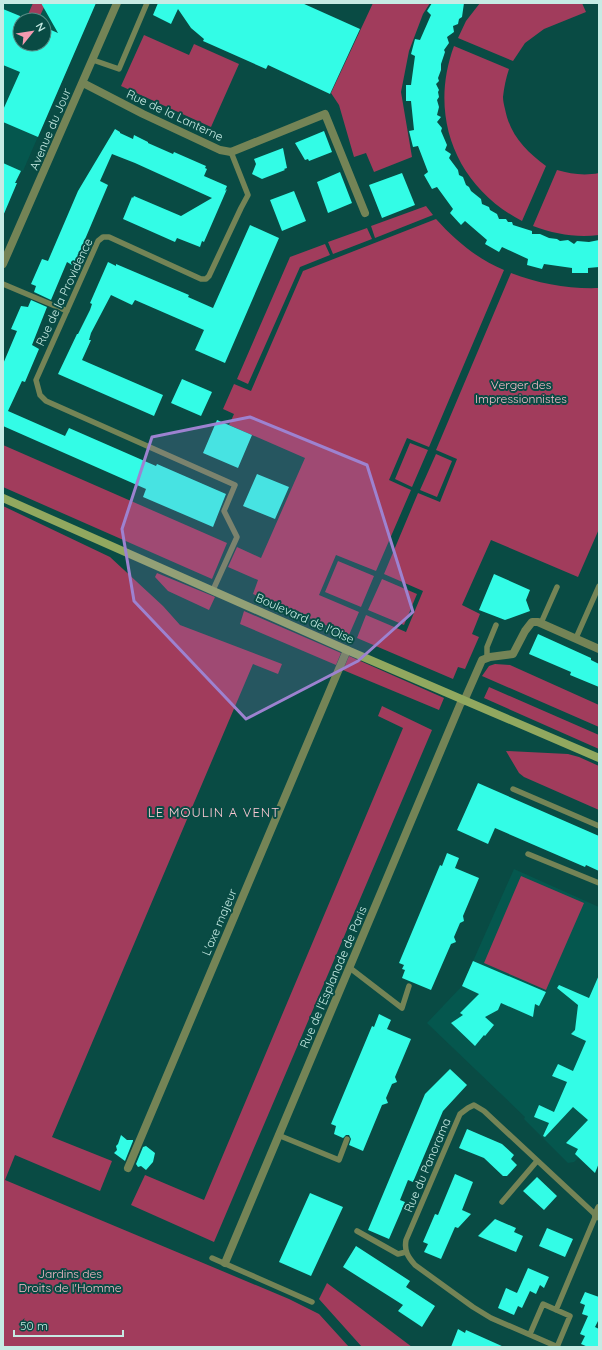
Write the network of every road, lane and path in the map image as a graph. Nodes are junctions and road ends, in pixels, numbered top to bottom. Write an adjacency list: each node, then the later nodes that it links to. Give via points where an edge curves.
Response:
1 (117, 3): 3 (street, Avenue du Jour)
2 (147, 3): 3 (lane, via 119,69)
3 (93, 60): 4 (street, Avenue du Jour)
4 (83, 83): 5 (street, Rue de la Lanterne, via 167,126 220,150); 7 (street, Avenue du Jour)
5 (231, 152): 6 (street, Rue de la Lanterne, via 325,114); 9 (lane, Rue de la Providence, via 248,195 206,279 109,237 103,237 98,241)
6 (365, 213)
7 (3, 264)
8 (3, 284): 9 (lane)
9 (67, 311): 13 (lane, Rue de la Providence, via 36,380 41,398 235,485 224,511 237,537)
10 (3, 498): 13 (main road, Boulevard de l'Oise)
11 (599, 586): 16 (lane)
12 (557, 587): 14 (lane)
13 (213, 590): 18 (main road, Boulevard de l'Oise)
14 (541, 623): 16 (street); 19 (street, via 530,624 513,654)
15 (496, 625): 19 (lane, via 487,647)
16 (576, 638): 17 (street)
17 (599, 649)
18 (347, 650): 20 (main road, Boulevard de l'Oise); 31 (street, L'axe majeur)
19 (487, 657): 20 (street, Rue de l'Esplanade de Paris, via 481,662)
20 (463, 700): 21 (main road, Boulevard de l'Oise); 26 (street, Rue de l'Esplanade de Paris)
21 (599, 758)
22 (513, 789): 23 (lane)
23 (599, 826)
24 (528, 854): 25 (lane)
25 (599, 883)
26 (350, 968): 27 (lane, via 402,1008); 28 (street, Rue de l'Esplanade de Paris)
27 (409, 986)
28 (278, 1135): 29 (lane, via 339,1160); 37 (street, Rue de l'Esplanade de Paris)
29 (347, 1139)
30 (537, 1161): 32 (lane); 33 (lane, Rue du Panorama); 35 (lane, Rue du Panorama, via 484,1111 474,1105 468,1108 460,1114 409,1233)
31 (128, 1168)
32 (502, 1202)
33 (598, 1214): 39 (lane, Rue du Panorama)
34 (357, 1231): 35 (lane, via 398,1254)
35 (406, 1252): 40 (lane, via 416,1265 473,1307 491,1318)
36 (212, 1258): 37 (lane)
37 (225, 1263): 38 (lane)
38 (312, 1302)
39 (556, 1310): 40 (lane, via 543,1304); 41 (lane, via 570,1316)
40 (530, 1334): 41 (lane)
41 (557, 1347)

